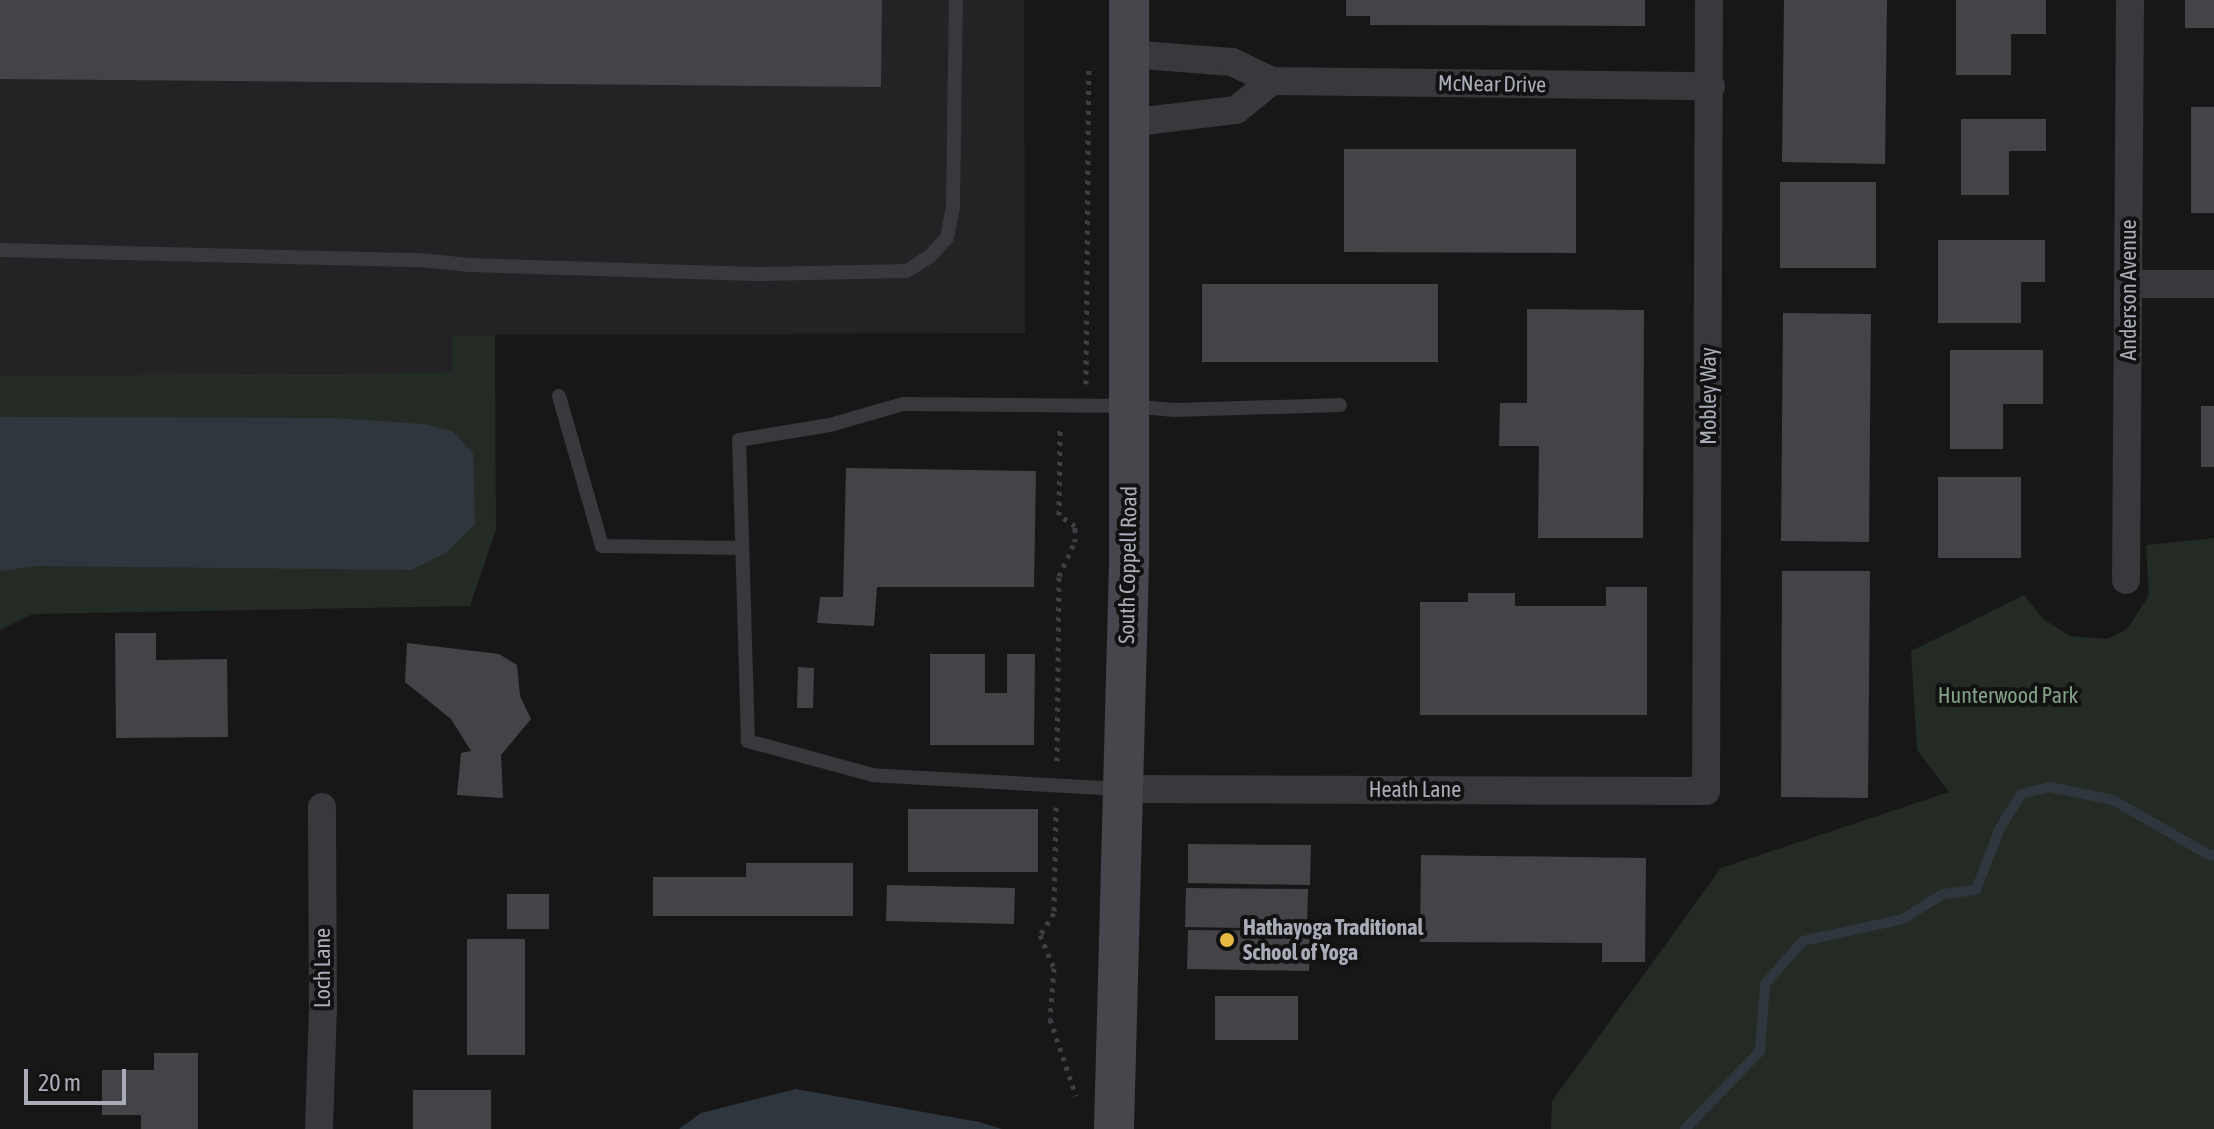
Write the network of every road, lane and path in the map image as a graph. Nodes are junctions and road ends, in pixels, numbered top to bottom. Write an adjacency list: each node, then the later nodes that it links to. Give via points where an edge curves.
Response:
1 (956, 0): 10 (lane, via 953,206 947,238 907,271 762,274)
2 (1129, 0): 5 (street, South Coppell Road)
3 (1709, 0): 8 (street, Mobley Way)
4 (2130, 0): 11 (street, Anderson Avenue)
5 (1128, 54): 7 (street, McNear Drive, via 1232,62); 9 (street, South Coppell Road)
6 (1089, 62): 16 (path, via 1086,390 1060,388)
7 (1272, 81): 8 (street, McNear Drive); 9 (street, via 1236,110)
8 (1711, 86): 21 (street, Mobley Way)
9 (1128, 123): 15 (street, South Coppell Road)
10 (0, 250)
11 (2130, 284): 12 (street); 18 (street, Anderson Avenue)
12 (2214, 284)
13 (559, 396): 17 (lane, via 602,546)
14 (1340, 405): 15 (lane, via 1174,410)
15 (1129, 406): 16 (lane); 20 (street, South Coppell Road)
16 (1060, 407): 17 (lane, via 903,404 830,425 739,440); 19 (path, via 1059,515 1075,526 1075,542 1059,576)
17 (742, 548): 19 (lane, via 748,741 873,775)
18 (2126, 580)
19 (1056, 787): 20 (lane); 23 (path, via 1054,913 1040,935 1054,968 1050,1019)
20 (1124, 789): 21 (street, Heath Lane); 25 (street, South Coppell Road)
21 (1706, 791)
22 (322, 807): 24 (street, Loch Lane)
23 (1077, 1104)
24 (319, 1129)
25 (1114, 1129)

